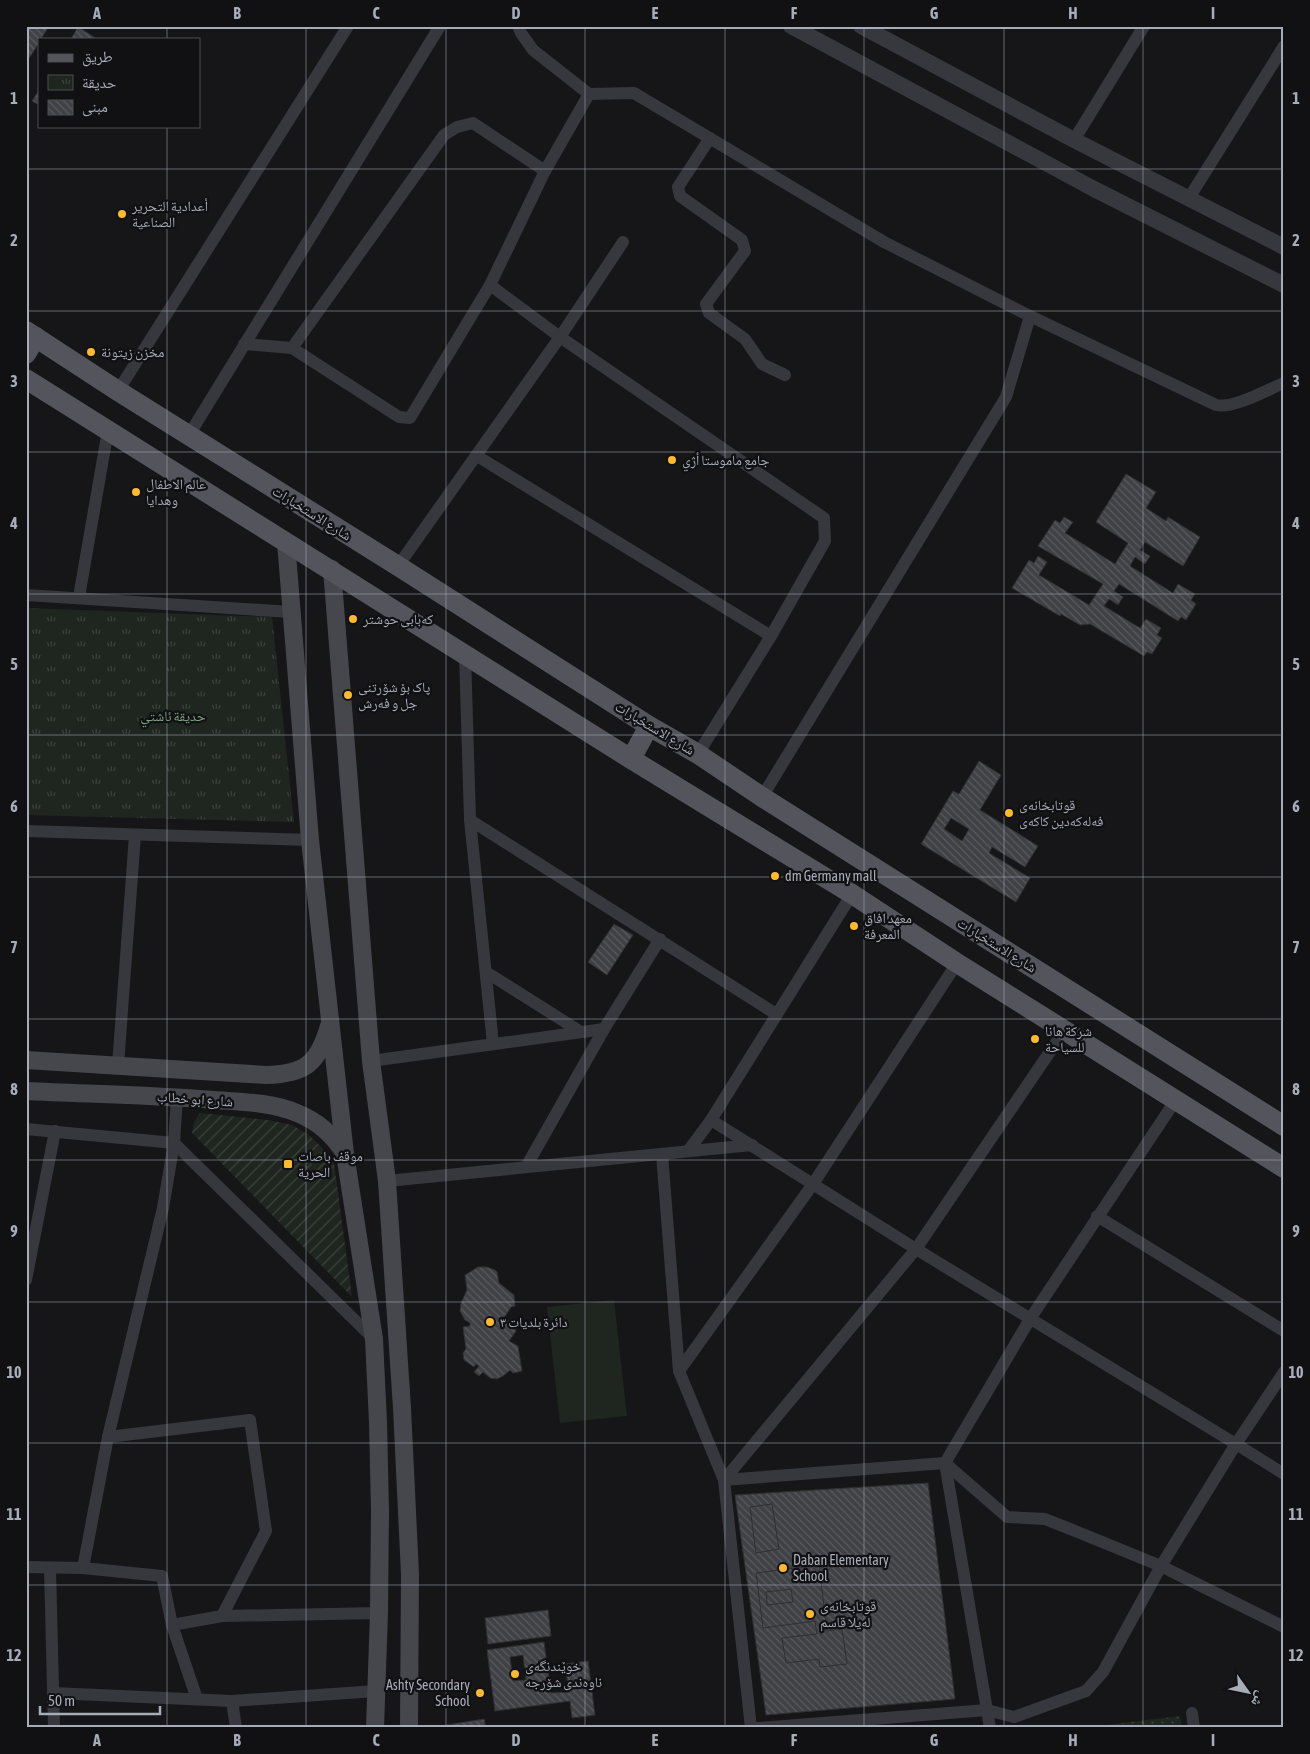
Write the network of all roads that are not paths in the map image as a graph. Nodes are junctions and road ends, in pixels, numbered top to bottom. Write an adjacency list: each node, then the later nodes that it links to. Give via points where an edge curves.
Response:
1 (348, 26): 26 (street)
2 (440, 26): 21 (street)
3 (518, 26): 9 (street, via 533,50)
4 (791, 26): 17 (street, via 1094,189)
5 (862, 26): 11 (street)
6 (1144, 26): 11 (street)
7 (1284, 46): 8 (street)
8 (1279, 64): 13 (street)
9 (589, 94): 10 (street, via 634,93); 12 (street)
10 (710, 138): 18 (street, via 884,242); 23 (street, via 678,187 680,196 742,240 745,251 706,304 709,313 745,339 762,364)
11 (1074, 140): 13 (street)
12 (545, 171): 16 (street); 22 (street, via 473,123 444,135)
13 (1189, 198): 15 (street)
14 (623, 242): 19 (street)
15 (1284, 247)
16 (490, 285): 19 (street); 22 (street, via 410,418 399,417)
17 (1284, 285)
18 (1030, 316): 25 (street, via 1216,405 1232,404); 41 (street, via 1006,397)
19 (560, 337): 29 (street); 36 (street, via 824,518 825,541)
20 (30, 341): 26 (main road, شارع الاستخبارات)
21 (244, 344): 22 (street); 28 (street)
22 (292, 348)
23 (786, 374)
24 (26, 379): 27 (main road)
25 (1284, 383)
26 (118, 391): 28 (main road, شارع الاستخبارات)
27 (108, 430): 30 (main road); 34 (street)
28 (189, 435): 31 (main road, شارع الاستخبارات)
29 (477, 456): 31 (street); 36 (street)
30 (286, 542): 32 (main road); 35 (main road)
31 (398, 566): 38 (main road, شارع الاستخبارات)
32 (332, 569): 37 (main road); 57 (main road)
33 (26, 595): 34 (street)
34 (79, 597): 35 (street)
35 (291, 612): 45 (main road)
36 (771, 636): 39 (street)
37 (465, 654): 40 (main road); 42 (street)
38 (649, 726): 39 (main road, شارع الاستخبارات); 40 (main road)
39 (698, 754): 41 (main road, شارع الاستخبارات)
40 (632, 759): 46 (main road)
41 (762, 797): 65 (main road, شارع الاستخبارات)
42 (470, 820): 47 (street); 49 (street)
43 (26, 831): 44 (street)
44 (135, 835): 45 (street); 58 (street)
45 (310, 840): 51 (main road)
46 (852, 894): 48 (main road); 50 (street)
47 (660, 940): 50 (street); 52 (street)
48 (957, 963): 53 (main road); 76 (street)
49 (486, 972): 54 (street); 55 (street)
50 (776, 1014): 64 (street)
51 (330, 1023): 59 (main road, شارع ابو خطاب, via 322,1046 304,1068 286,1075); 71 (main road)
52 (604, 1029): 54 (street); 73 (street)
53 (1064, 1031): 62 (main road); 78 (street)
54 (581, 1032): 55 (street)
55 (493, 1044): 57 (street)
56 (26, 1060): 58 (main road, شارع ابو خطاب)
57 (372, 1061): 75 (main road)
58 (118, 1065): 59 (main road, شارع ابو خطاب)
59 (266, 1075): 63 (main road)
60 (26, 1091): 61 (main road, شارع ابو خطاب)
61 (177, 1097): 63 (main road, شارع ابو خطاب); 68 (street)
62 (1175, 1100): 74 (main road); 77 (street)
63 (264, 1104): 71 (main road, شارع ابو خطاب, via 311,1120)
64 (711, 1120): 69 (street); 70 (street)
65 (1284, 1126)
66 (26, 1129): 67 (street)
67 (55, 1131): 68 (street); 79 (street)
68 (174, 1144): 82 (street); 85 (street, via 163,1208)
69 (752, 1145): 70 (street); 76 (street)
70 (688, 1151): 72 (street)
71 (346, 1154): 82 (main road)
72 (662, 1154): 73 (street); 83 (street)
73 (526, 1167): 75 (street)
74 (1284, 1168)
75 (387, 1181): 107 (main road, via 410,1574)
76 (813, 1184): 78 (street); 83 (street)
77 (1097, 1216): 80 (street); 81 (street)
78 (916, 1249): 80 (street); 89 (street)
79 (26, 1280)
80 (1030, 1319): 86 (street); 87 (street)
81 (1284, 1331)
82 (374, 1339): 94 (main road, via 380,1471)
83 (679, 1371): 89 (street)
84 (1284, 1372): 86 (street)
85 (108, 1437): 93 (street); 95 (street, via 250,1420 266,1530)
86 (1236, 1444): 88 (street); 90 (street)
87 (945, 1463): 89 (street); 90 (street, via 1007,1517 1045,1519); 102 (street)
88 (1284, 1474)
89 (724, 1480): 108 (street)
90 (1161, 1566): 97 (street); 102 (street, via 1103,1672 1086,1691 1014,1717)
91 (26, 1567): 92 (street)
92 (50, 1568): 93 (street); 99 (street)
93 (83, 1568): 96 (street, via 162,1576)
94 (379, 1613): 95 (street); 98 (main road)
95 (222, 1616): 96 (street)
96 (172, 1625): 100 (street)
97 (1284, 1627)
98 (376, 1691): 101 (street); 106 (main road)
99 (53, 1693): 100 (street); 104 (street)
100 (197, 1699): 101 (street)
101 (232, 1701): 105 (street)
102 (986, 1710): 109 (street); 110 (street)
103 (1192, 1713): 111 (street)
104 (54, 1728)
105 (236, 1728)
106 (375, 1728)
107 (409, 1728)
108 (751, 1728)
109 (758, 1728)
110 (990, 1728)
111 (1194, 1728)

